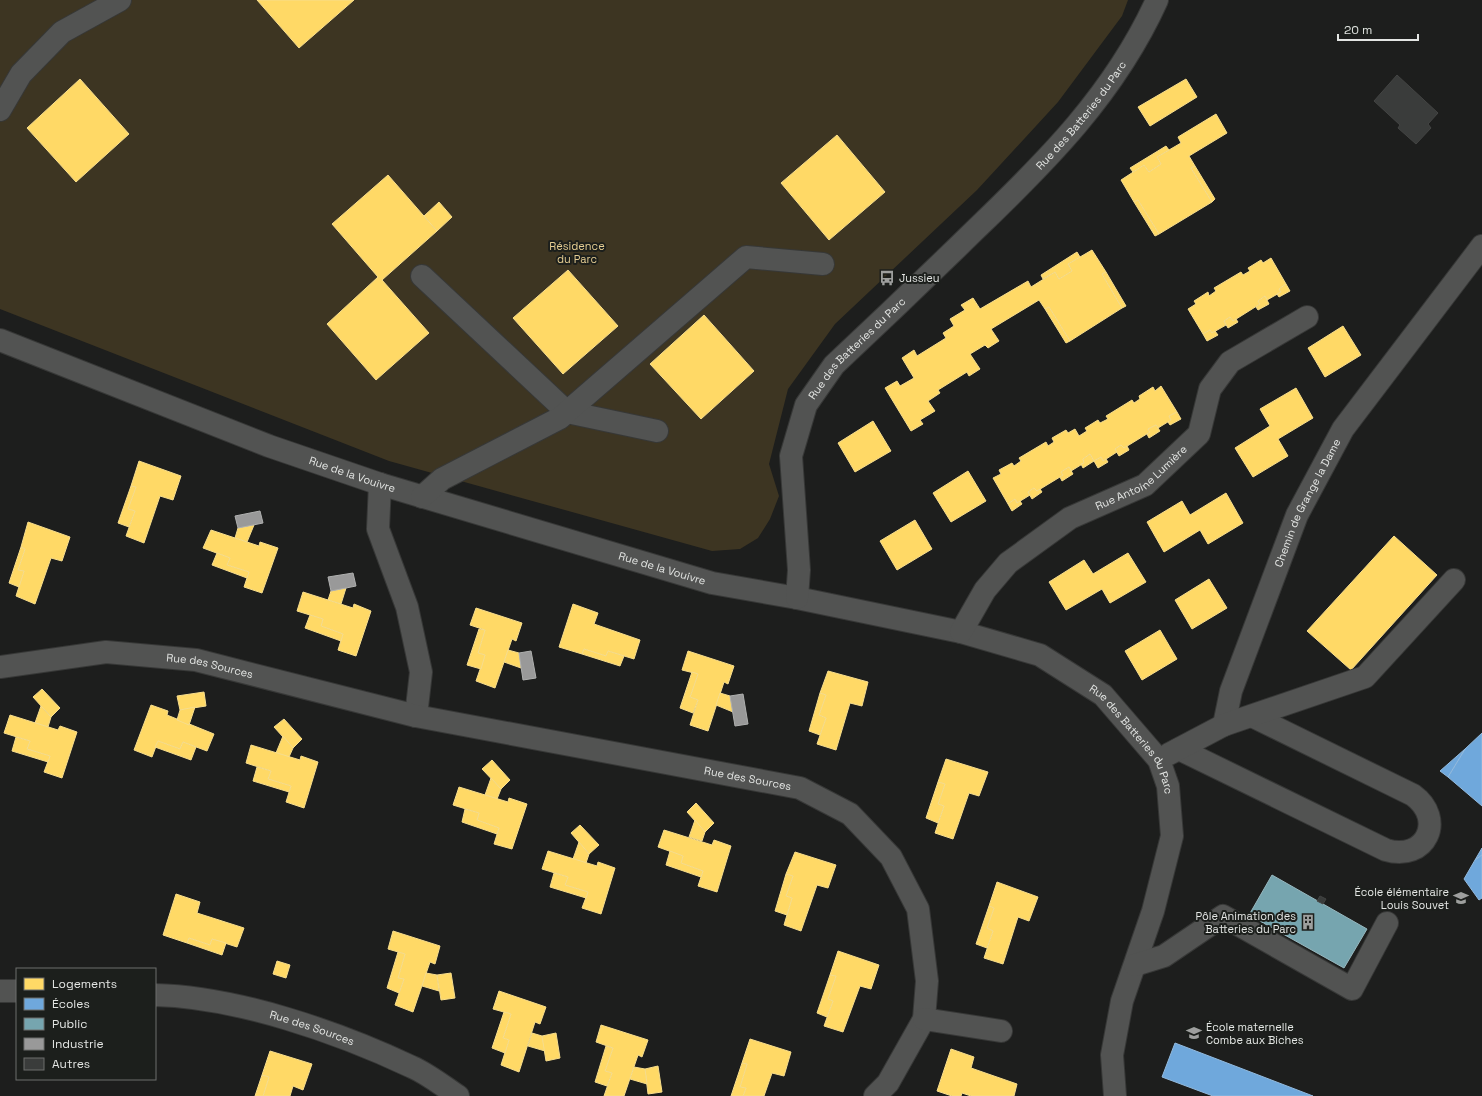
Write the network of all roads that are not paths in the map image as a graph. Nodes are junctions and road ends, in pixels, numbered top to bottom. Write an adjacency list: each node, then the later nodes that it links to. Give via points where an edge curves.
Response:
1 (120, 0): 3 (street, via 62,32 21,74)
2 (1157, 0): 15 (street, Rue des Batteries du Parc, via 1143,31 1102,94 1054,152 834,365 806,405 791,456 799,570)
3 (0, 110)
4 (1482, 246): 20 (street, Chemin de Grange la Dame, via 1343,429 1297,515 1231,690)
5 (823, 264): 9 (street, via 746,257)
6 (422, 276): 9 (street)
7 (1307, 317): 16 (street, Rue Antoine Lumière, via 1230,362 1210,389 1200,434 1145,485 1070,518 1008,562 985,590)
8 (0, 340): 11 (street, Rue de la Vouivre, via 269,446)
9 (567, 412): 10 (street); 12 (street, via 442,479)
10 (656, 431)
11 (380, 484): 12 (street, Rue de la Vouivre); 18 (street, via 378,529 407,607 421,672)
12 (422, 497): 14 (street, Rue de la Vouivre)
13 (1454, 580): 19 (street, via 1365,677)
14 (712, 582): 15 (street, Rue des Batteries du Parc)
15 (797, 598): 16 (street, Rue des Batteries du Parc)
16 (961, 632): 22 (street, Rue des Batteries du Parc, via 1040,655 1103,695)
17 (0, 668): 18 (street, Rue des Sources, via 106,652 196,660)
18 (416, 716): 28 (street, Rue des Sources, via 800,788 850,814 891,857 918,909 927,981)
19 (1252, 716): 20 (street); 21 (street, via 1418,798 1428,810 1430,820 1429,831 1424,841 1417,848 1407,852 1396,853 1386,850)
20 (1224, 725): 21 (street)
21 (1179, 748): 22 (street)
22 (1159, 760): 24 (street, Rue des Batteries du Parc, via 1168,786 1172,836 1153,910)
23 (1387, 923): 24 (street, via 1352,989 1223,916 1164,956)
24 (1135, 965): 32 (street, Rue des Batteries du Parc, via 1122,1001 1112,1055)
25 (0, 991): 26 (street)
26 (16, 991)
27 (156, 995): 30 (street, Rue des Sources, via 256,1010 335,1035 413,1067)
28 (924, 1019): 29 (street); 31 (street, Rue des Sources, via 888,1082)
29 (1001, 1031)
30 (458, 1096)
31 (875, 1096)
32 (1115, 1096)

